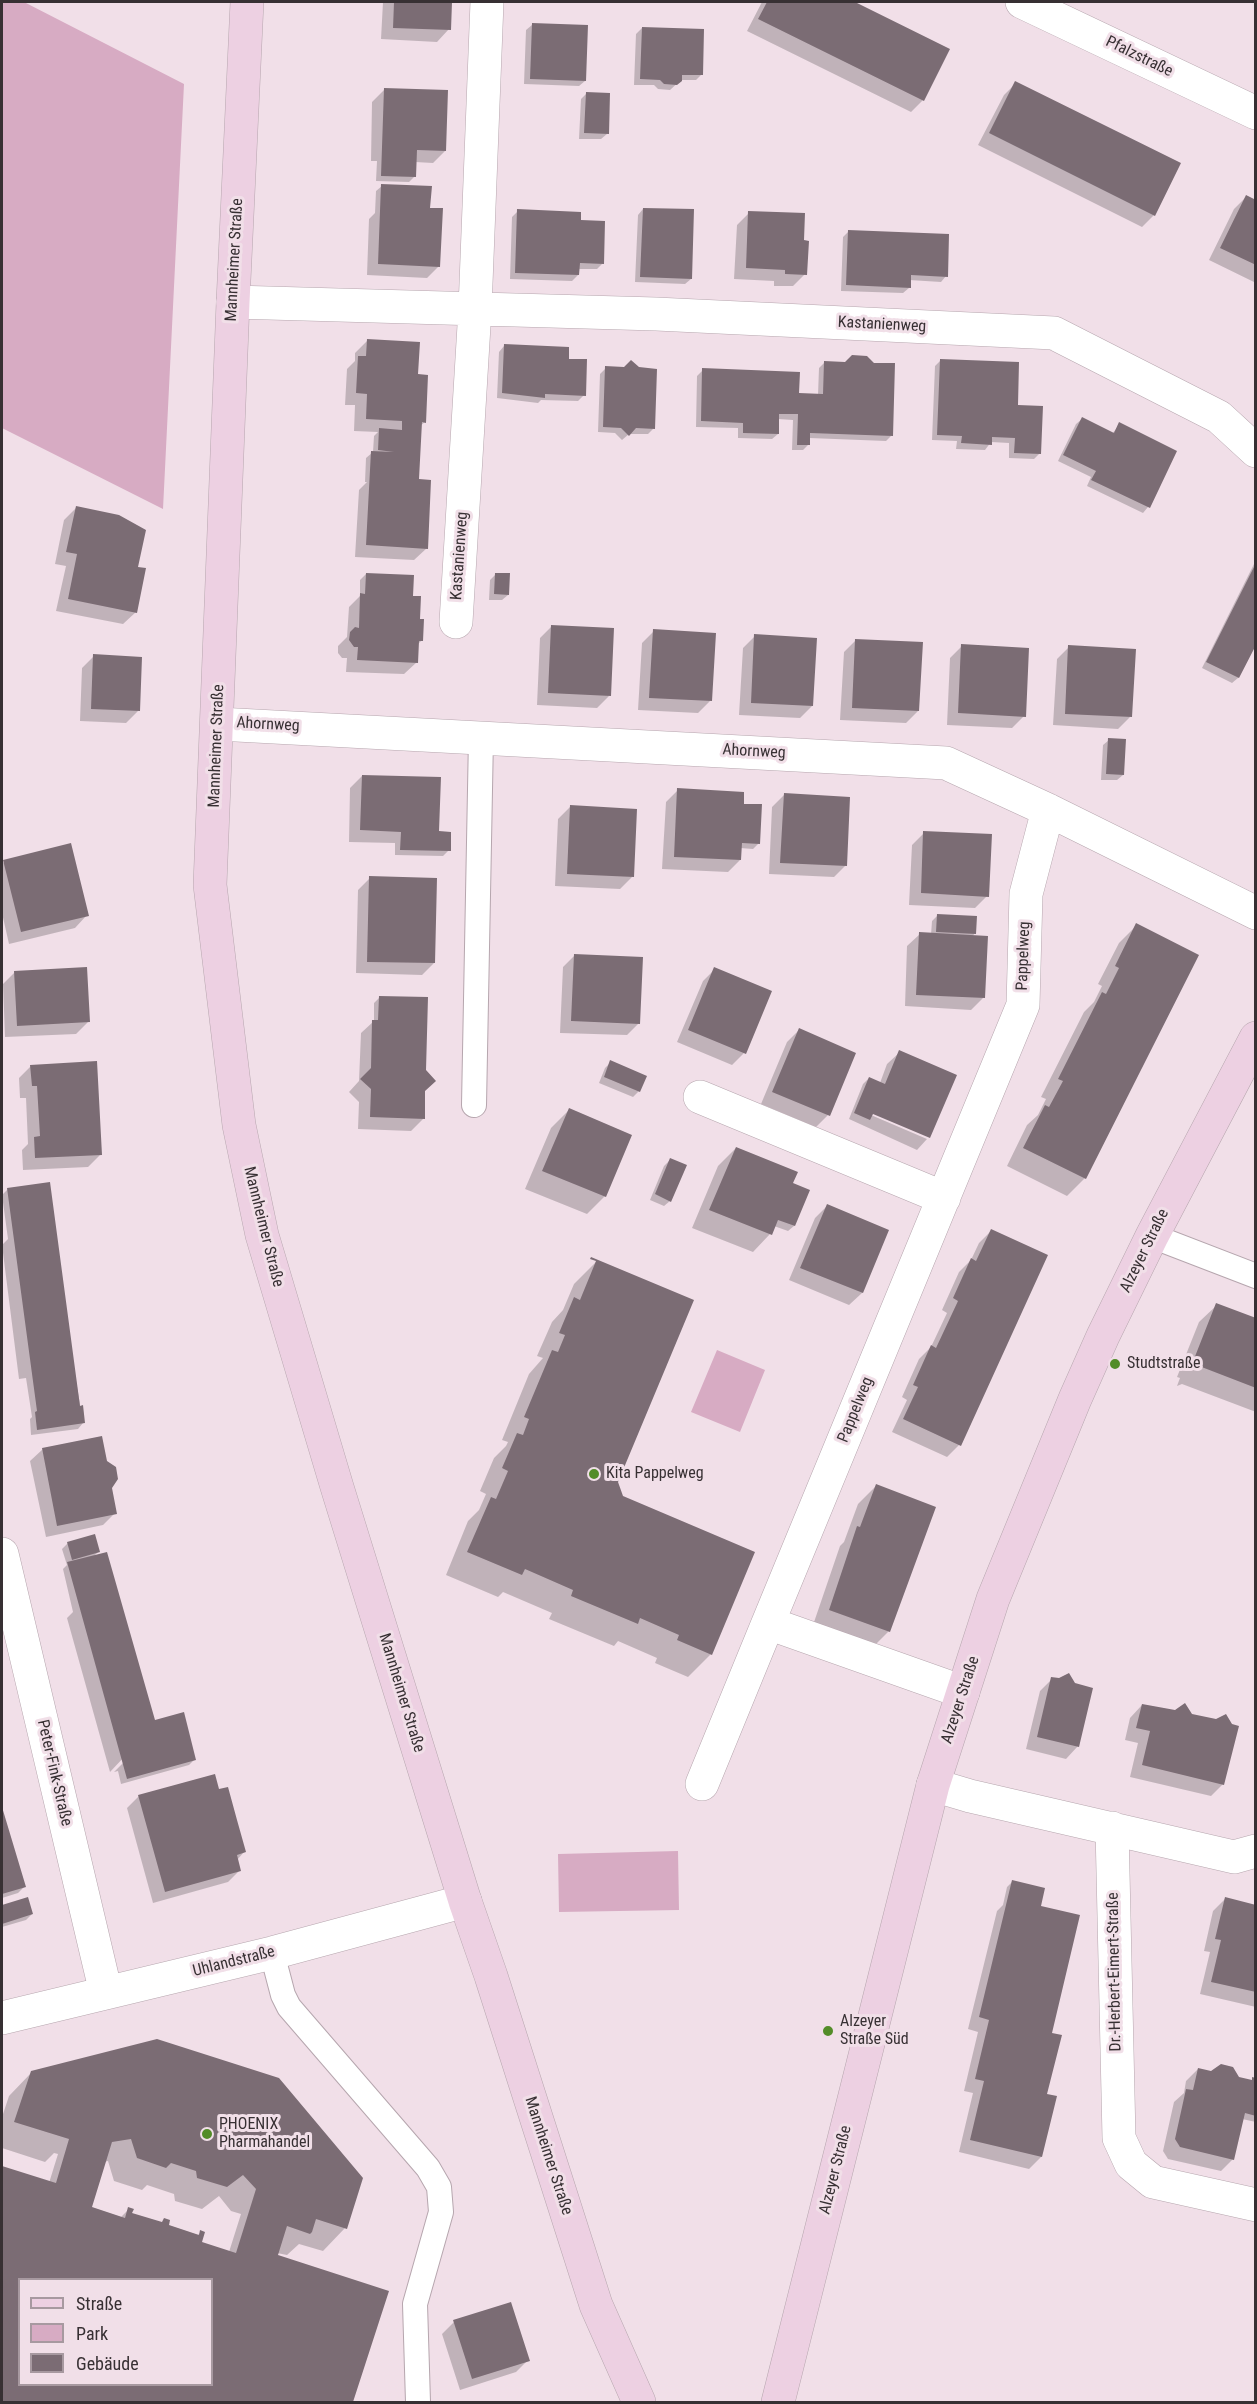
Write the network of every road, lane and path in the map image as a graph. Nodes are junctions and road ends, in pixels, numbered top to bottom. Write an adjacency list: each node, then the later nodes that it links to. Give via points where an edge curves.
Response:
1 (247, 2): 5 (street, Mannheimer Straße)
2 (487, 2): 6 (street, Kastanienweg)
3 (1023, 2): 4 (street, Pfalzstraße)
4 (1256, 113)
5 (232, 302): 6 (street, Kastanienweg); 9 (street, Mannheimer Straße)
6 (475, 309): 7 (street, Kastanienweg, via 1054,333 1219,417); 8 (street, Kastanienweg)
7 (1256, 451)
8 (456, 622)
9 (218, 724): 10 (street, Ahornweg); 26 (street, Mannheimer Straße, via 210,885 239,1125 266,1246)
10 (481, 737): 11 (street, Ahornweg, via 946,763); 15 (lane)
11 (1048, 810): 12 (street, Ahornweg); 16 (street, Pappelweg, via 1026,894 1023,1005)
12 (1256, 913)
13 (1256, 1038): 17 (street, Alzeyer Straße)
14 (700, 1097): 16 (street)
15 (474, 1106)
16 (944, 1198): 20 (street, Pappelweg)
17 (1152, 1236): 18 (lane); 21 (street, Alzeyer Straße, via 1075,1399 993,1599)
18 (1256, 1276)
19 (2, 1554): 28 (street, Peter-Fink-Straße)
20 (768, 1623): 21 (street); 22 (street, Pappelweg)
21 (963, 1692): 23 (street, Alzeyer Straße)
22 (702, 1784)
23 (933, 1785): 24 (street); 33 (street, Alzeyer Straße)
24 (1112, 1828): 25 (street, via 1234,1857); 30 (street, Dr.-Herbert-Eimert-Straße, via 1119,2138 1131,2164 1153,2182)
25 (1256, 1851)
26 (465, 1901): 27 (street, Uhlandstraße); 31 (street, Mannheimer Straße, via 596,2305)
27 (272, 1953): 28 (street, Uhlandstraße); 32 (lane, via 289,2007 428,2168 439,2187 441,2212 414,2304)
28 (106, 1993): 29 (street, Uhlandstraße)
29 (2, 2018)
30 (1256, 2205)
31 (639, 2401)
32 (418, 2403)
33 (778, 2403)

